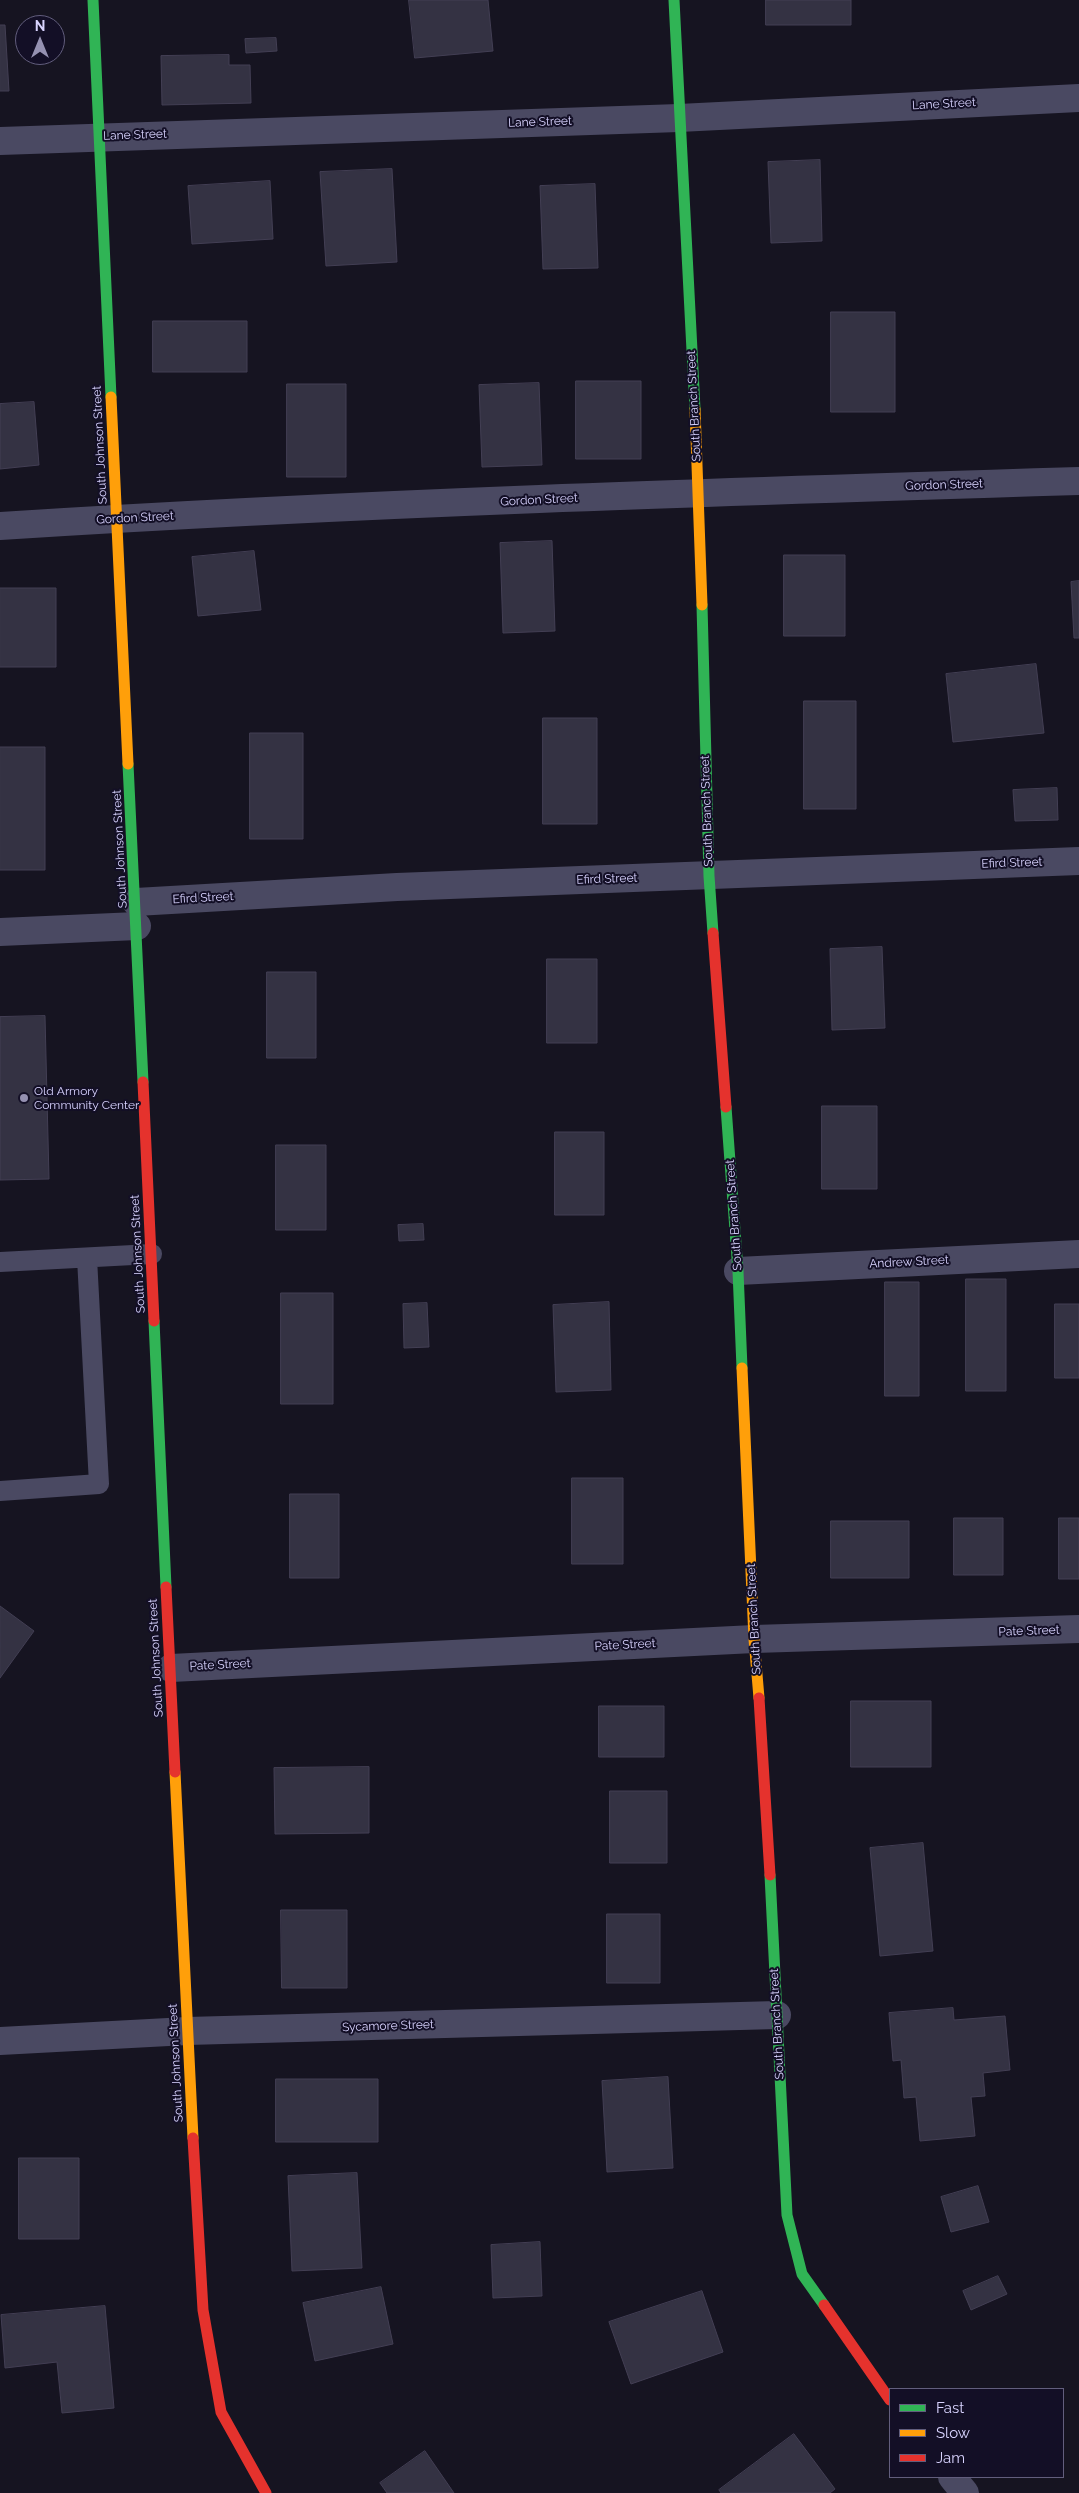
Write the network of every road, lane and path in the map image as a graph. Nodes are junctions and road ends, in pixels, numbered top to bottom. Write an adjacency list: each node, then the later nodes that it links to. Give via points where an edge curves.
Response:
1 (93, 0): 5 (street, South Johnson Street)
2 (674, 0): 4 (street, South Branch Street)
3 (1079, 98): 4 (street, Lane Street)
4 (679, 118): 5 (street, Lane Street); 8 (street, South Branch Street)
5 (99, 136): 6 (street, Lane Street); 9 (street, South Johnson Street)
6 (0, 141)
7 (1079, 482): 8 (street, Gordon Street)
8 (699, 493): 9 (street, Gordon Street); 12 (street, South Branch Street)
9 (117, 518): 10 (street, Gordon Street); 13 (street, South Johnson Street)
10 (0, 526)
11 (1079, 861): 12 (street, Efird Street)
12 (709, 876): 13 (street, Efird Street, via 397,887); 19 (street, South Branch Street)
13 (137, 914): 14 (street, Efird Street); 15 (street, South Johnson Street)
14 (0, 932)
15 (152, 1254): 17 (lane); 23 (street, South Johnson Street)
16 (1079, 1254): 19 (street, Andrew Street)
17 (87, 1258): 18 (lane); 20 (lane, via 99,1484)
18 (0, 1262)
19 (738, 1271): 22 (street, South Branch Street)
20 (0, 1491)
21 (1079, 1629): 22 (street, Pate Street)
22 (754, 1639): 23 (street, Pate Street); 24 (street, South Branch Street)
23 (170, 1668): 25 (street, South Johnson Street)
24 (777, 2015): 25 (street, Sycamore Street); 27 (street, South Branch Street, via 787,2215 802,2274)
25 (187, 2031): 26 (street, Sycamore Street); 29 (street, South Johnson Street, via 203,2310 220,2412)
26 (0, 2041)
27 (889, 2399)
28 (953, 2478): 30 (street)
29 (266, 2493)
30 (964, 2493)

